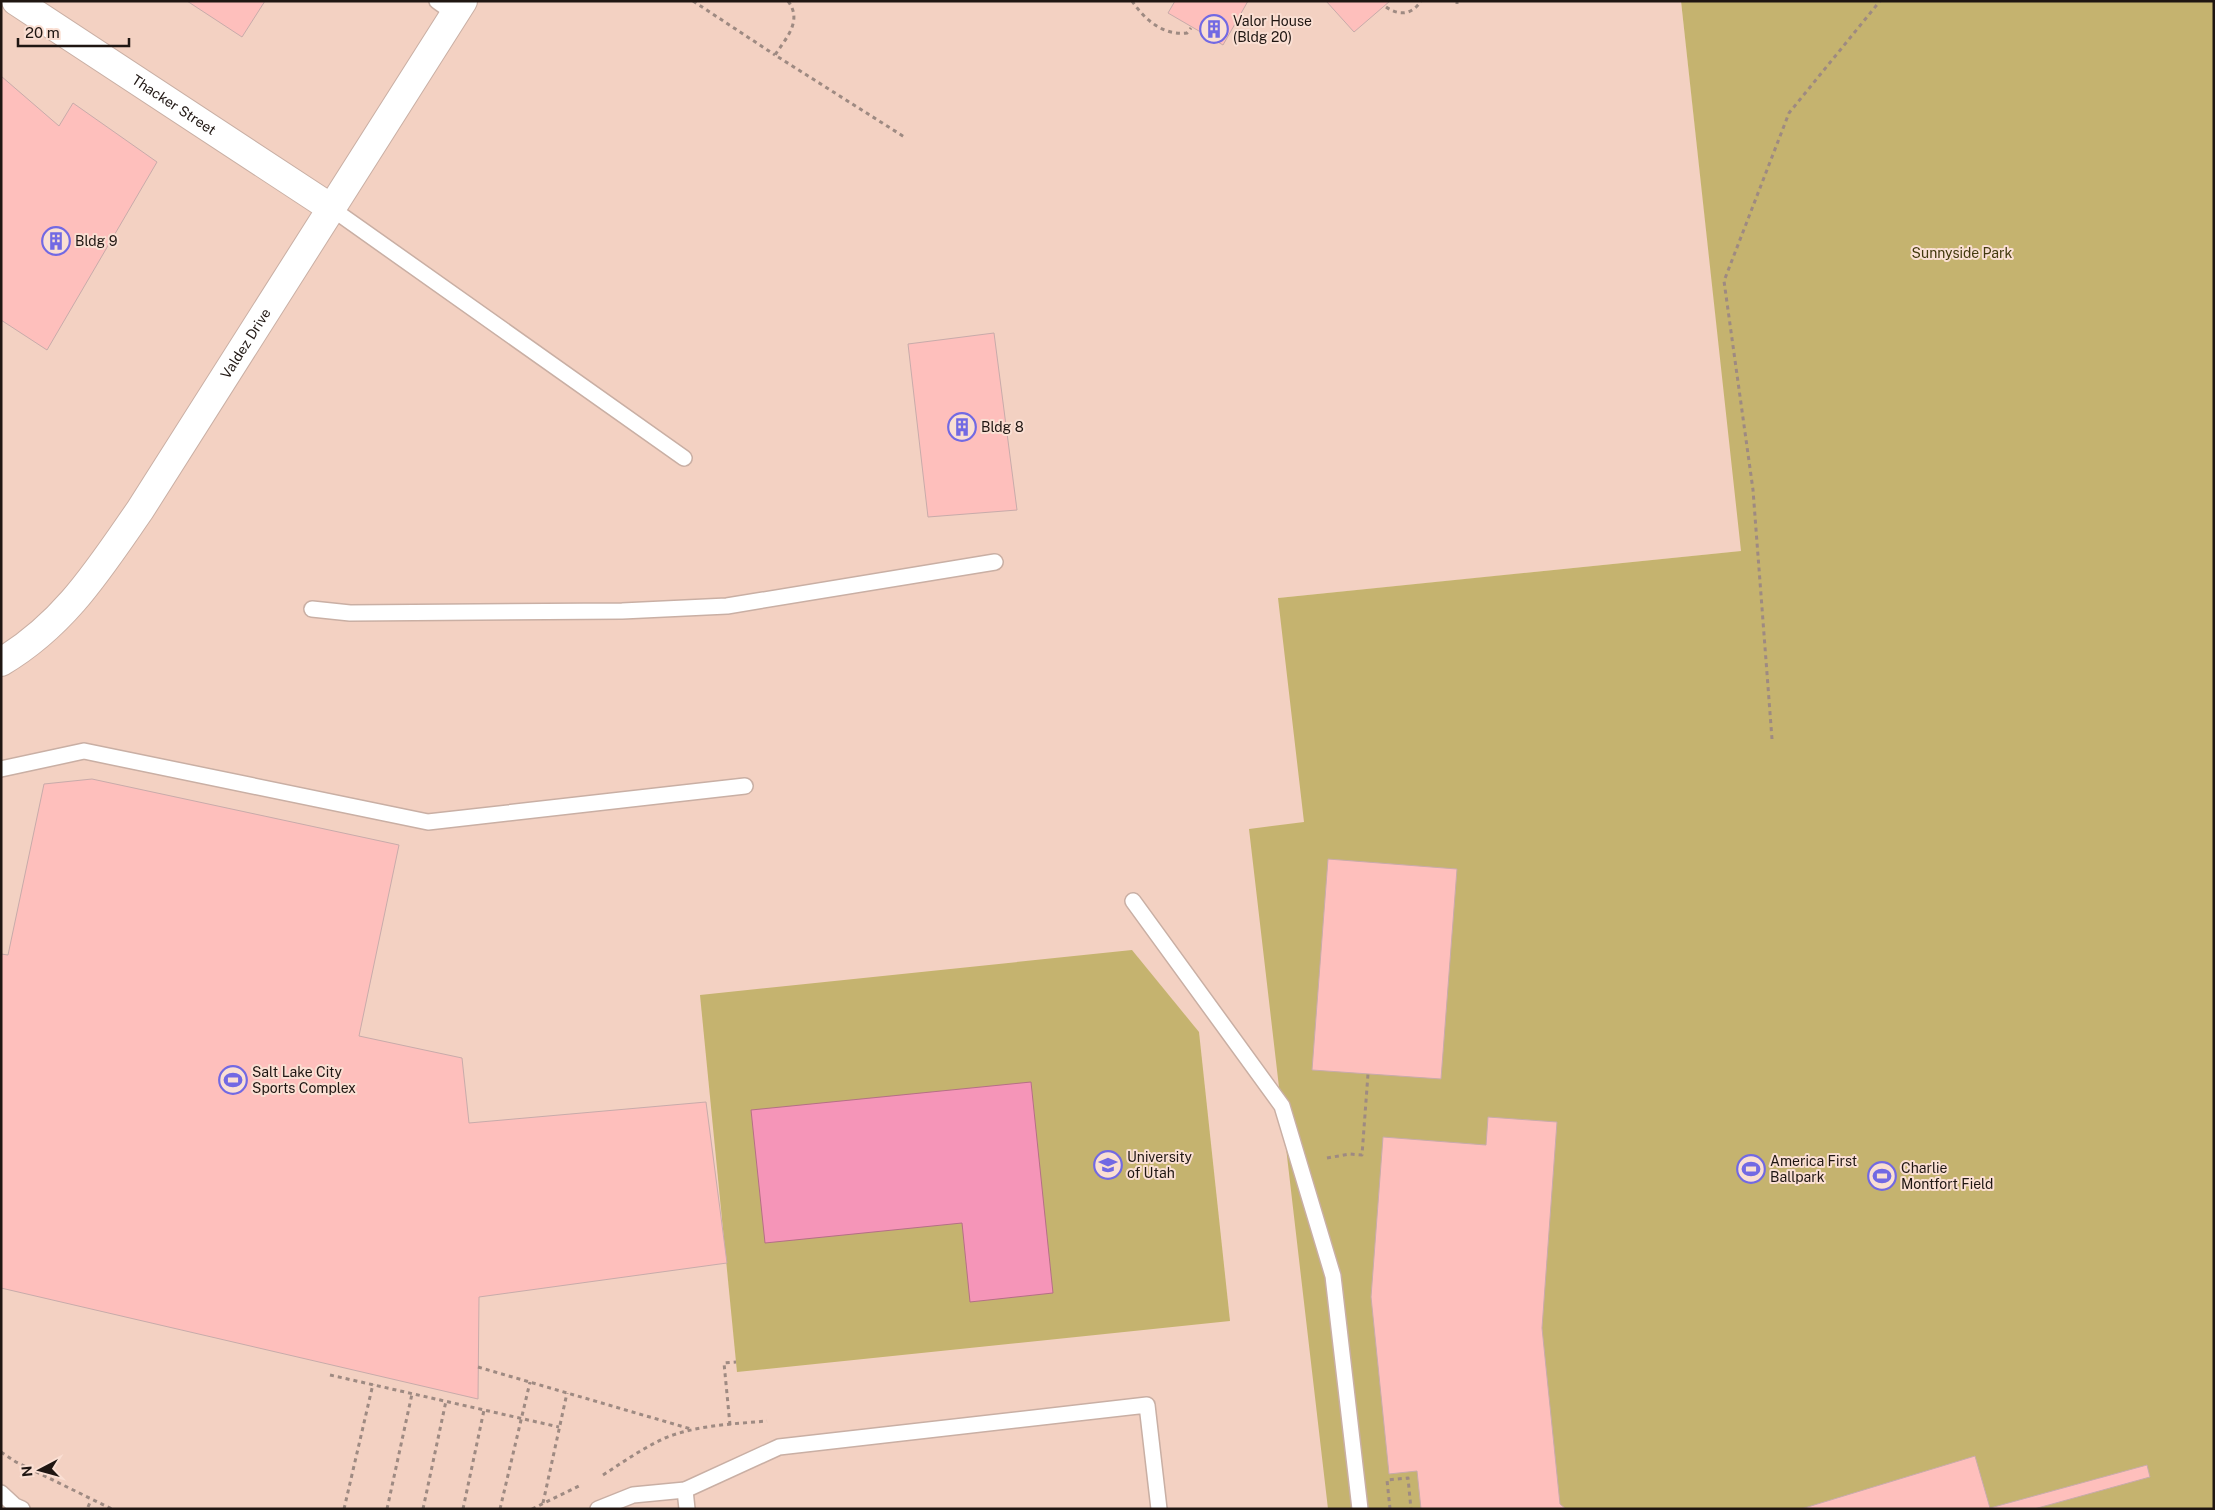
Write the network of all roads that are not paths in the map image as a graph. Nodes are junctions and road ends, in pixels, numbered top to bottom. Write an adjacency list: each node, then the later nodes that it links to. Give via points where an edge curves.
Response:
1 (16, 1): 3 (street, Thacker Street)
2 (452, 5): 3 (street, Valdez Drive)
3 (331, 208): 4 (lane); 7 (street, Valdez Drive, via 140,510 84,591 24,649)
4 (684, 458)
5 (995, 562): 6 (lane, via 727,606 622,611 360,613)
6 (312, 609)
7 (1, 662)
8 (1, 769): 9 (lane, via 84,751 428,822)
9 (745, 786)
10 (1133, 901): 18 (lane, via 1282,1106 1333,1276)
11 (685, 1490): 13 (lane); 16 (lane); 17 (lane, via 779,1447 1147,1405)
12 (1, 1494): 14 (lane)
13 (633, 1502): 15 (lane)
14 (18, 1508)
15 (598, 1509)
16 (687, 1509)
17 (1159, 1509)
18 (1360, 1509)

